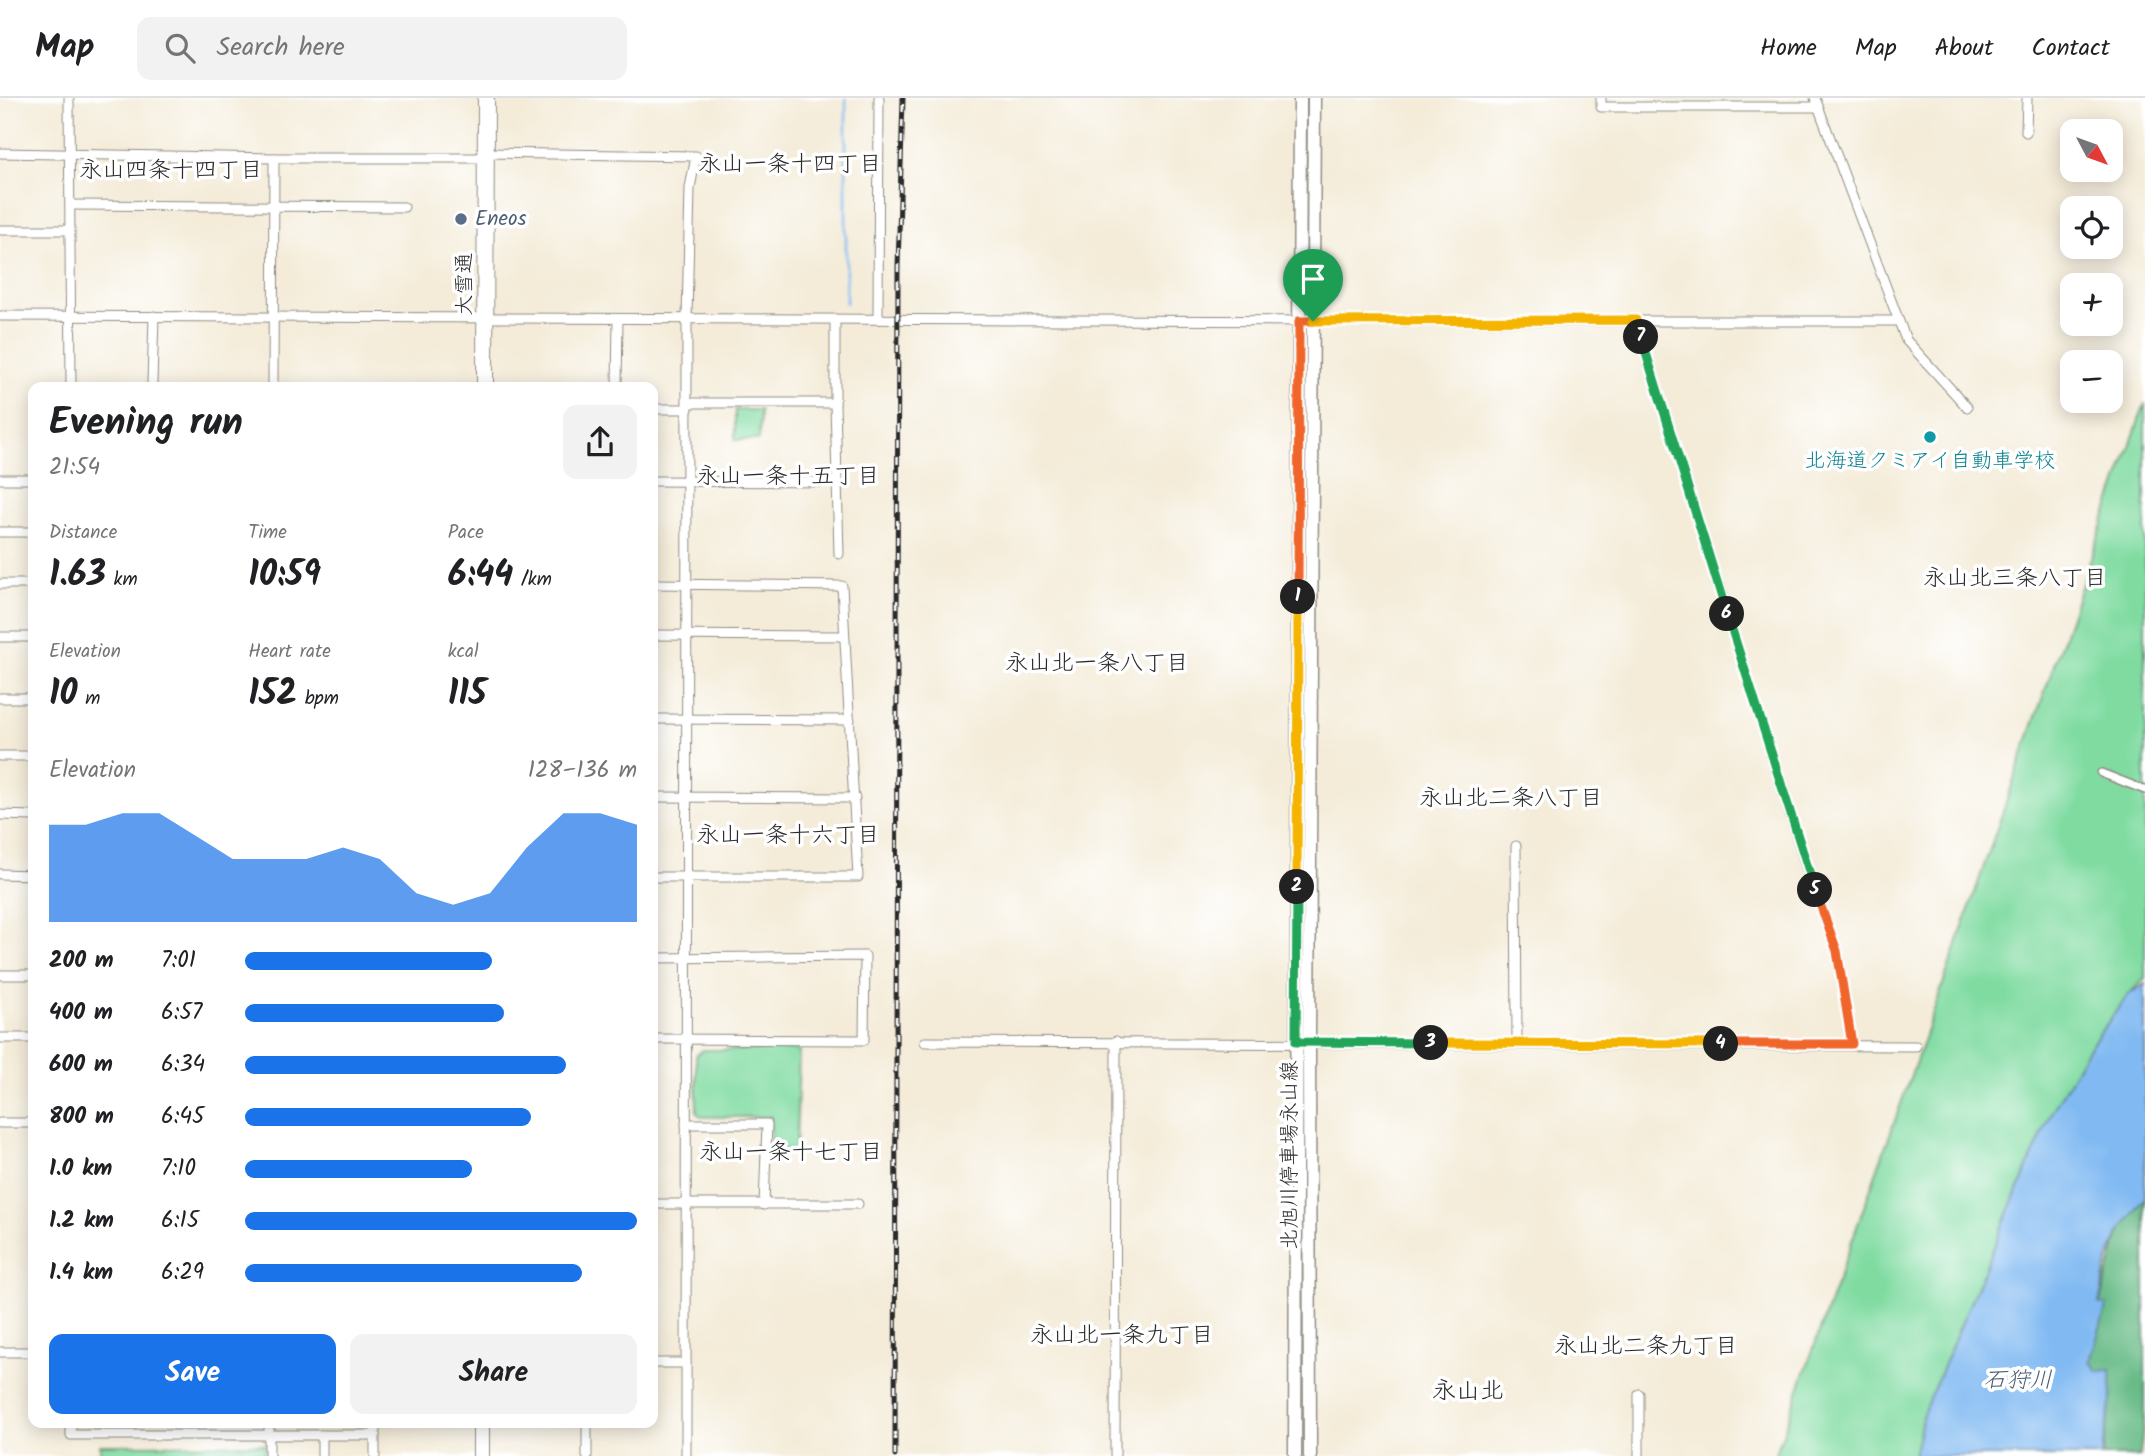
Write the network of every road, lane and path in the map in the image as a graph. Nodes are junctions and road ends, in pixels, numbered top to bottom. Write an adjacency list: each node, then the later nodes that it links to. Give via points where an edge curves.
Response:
1 (69, 98): 11 (street)
2 (486, 98): 12 (highway, 大雪通)
3 (880, 98): 27 (street)
4 (1300, 98): 29 (main road, 北旭川停車場永山線)
5 (1314, 98): 30 (main road, 北旭川停車場永山線)
6 (1601, 98): 8 (street, via 1601,107)
7 (2027, 98): 9 (street)
8 (1817, 103): 31 (street)
9 (2026, 132)
10 (0, 153): 11 (street)
11 (69, 156): 13 (street); 14 (street)
12 (486, 156): 13 (street); 23 (highway, 大雪通); 24 (street, via 696,156 690,188)
13 (274, 158): 15 (street)
14 (70, 205): 15 (street); 18 (street)
15 (273, 206): 16 (street); 22 (street)
16 (404, 207)
17 (0, 230): 18 (street)
18 (70, 230): 20 (street)
19 (0, 316): 20 (street)
20 (71, 316): 21 (street); 32 (street)
21 (154, 316): 22 (street); 33 (street)
22 (273, 316): 23 (street); 34 (street)
23 (486, 317): 26 (street); 35 (highway, 大雪通)
24 (687, 318): 25 (street); 26 (street); 38 (street)
25 (835, 318): 27 (street); 37 (street)
26 (618, 319): 36 (street)
27 (878, 320): 29 (street)
28 (1636, 320): 30 (street); 31 (street); 89 (street, via 1807,869 1837,951)
29 (1299, 321): 30 (street); 87 (main road, 北旭川停車場永山線)
30 (1313, 321): 87 (main road, 北旭川停車場永山線)
31 (1898, 321): 39 (street, via 1906,340)
32 (71, 382)
33 (152, 382)
34 (272, 382)
35 (485, 382)
36 (617, 382)
37 (835, 403): 38 (street); 45 (street)
38 (688, 406): 40 (street); 44 (street)
39 (1967, 407)
40 (658, 409)
41 (0, 478): 42 (street)
42 (28, 479)
43 (658, 481): 44 (street)
44 (688, 481): 45 (street); 52 (street)
45 (836, 482): 48 (street)
46 (0, 532): 47 (street)
47 (28, 532)
48 (839, 554)
49 (0, 584): 50 (street)
50 (28, 584)
51 (658, 584): 52 (street)
52 (688, 585): 54 (street); 55 (street, via 842,586)
53 (658, 635): 54 (street)
54 (688, 635): 55 (street); 61 (street)
55 (844, 636): 62 (street)
56 (0, 637): 57 (street)
57 (28, 637)
58 (0, 698): 59 (street)
59 (28, 698)
60 (658, 719): 61 (street)
61 (688, 719): 62 (street); 68 (street)
62 (850, 720): 69 (street)
63 (0, 756): 64 (street)
64 (28, 756)
65 (2101, 773): 66 (street)
66 (2145, 790)
67 (658, 797): 68 (street)
68 (687, 797): 69 (street); 76 (street)
69 (855, 798): 76 (street, via 858,877)
70 (0, 815): 71 (street)
71 (28, 816)
72 (1516, 846): 88 (street)
73 (0, 874): 74 (street)
74 (28, 875)
75 (658, 877): 76 (street)
76 (686, 877): 78 (street)
77 (658, 957): 78 (street)
78 (686, 958): 84 (street); 84 (street, via 865,956 864,1040)
79 (0, 975): 80 (street)
80 (28, 975)
81 (0, 1038): 82 (street)
82 (28, 1038)
83 (658, 1039): 84 (street)
84 (685, 1039): 93 (street)
85 (1116, 1041): 86 (street); 87 (street); 117 (street)
86 (925, 1042)
87 (1303, 1042): 88 (street); 118 (main road, 北旭川停車場永山線); 119 (main road, 北旭川停車場永山線)
88 (1517, 1043): 89 (street)
89 (1852, 1044): 90 (street)
90 (1916, 1046)
91 (0, 1122): 92 (street)
92 (28, 1123)
93 (686, 1124): 95 (street); 97 (street, via 767,1124)
94 (658, 1204): 95 (street)
95 (686, 1204): 97 (street); 101 (street)
96 (858, 1204): 97 (street)
97 (764, 1205)
98 (0, 1352): 99 (street)
99 (28, 1352)
100 (658, 1363): 101 (street)
101 (686, 1363): 116 (street)
102 (1639, 1394): 120 (street)
103 (71, 1428): 108 (street, via 71,1435)
104 (269, 1428): 108 (street)
105 (375, 1428): 110 (street)
106 (481, 1428): 114 (highway)
107 (587, 1428): 115 (street)
108 (269, 1434): 109 (street); 111 (street)
109 (322, 1435): 110 (street); 112 (street)
110 (375, 1435): 113 (street)
111 (269, 1456)
112 (322, 1456)
113 (375, 1456)
114 (481, 1456)
115 (587, 1456)
116 (685, 1456)
117 (1115, 1456)
118 (1295, 1456)
119 (1310, 1456)
120 (1639, 1456)

